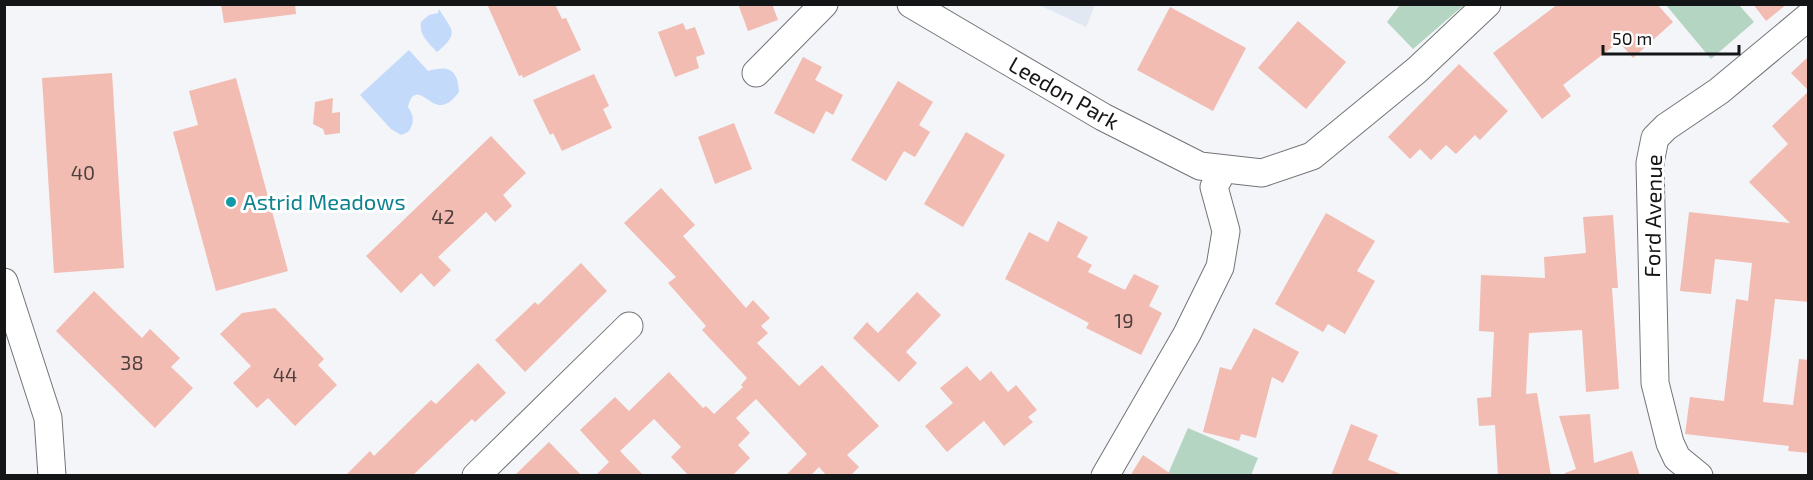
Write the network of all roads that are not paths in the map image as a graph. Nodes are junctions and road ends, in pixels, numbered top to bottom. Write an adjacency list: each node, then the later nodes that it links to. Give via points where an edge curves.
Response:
1 (824, 4): 5 (street)
2 (911, 4): 6 (street, Leedon Park, via 1103,117 1200,166)
3 (1487, 4): 6 (street, Leedon Park, via 1417,70 1312,156 1262,173)
4 (1809, 16): 12 (street, Ford Avenue, via 1719,91 1666,127 1652,147 1655,383 1677,458)
5 (756, 74)
6 (1223, 170): 9 (street, via 1215,187 1226,231 1220,267 1187,334)
7 (4, 282): 10 (street, via 48,418)
8 (629, 326): 11 (street)
9 (1103, 473)
10 (52, 476)
11 (476, 476)
12 (1699, 476)

